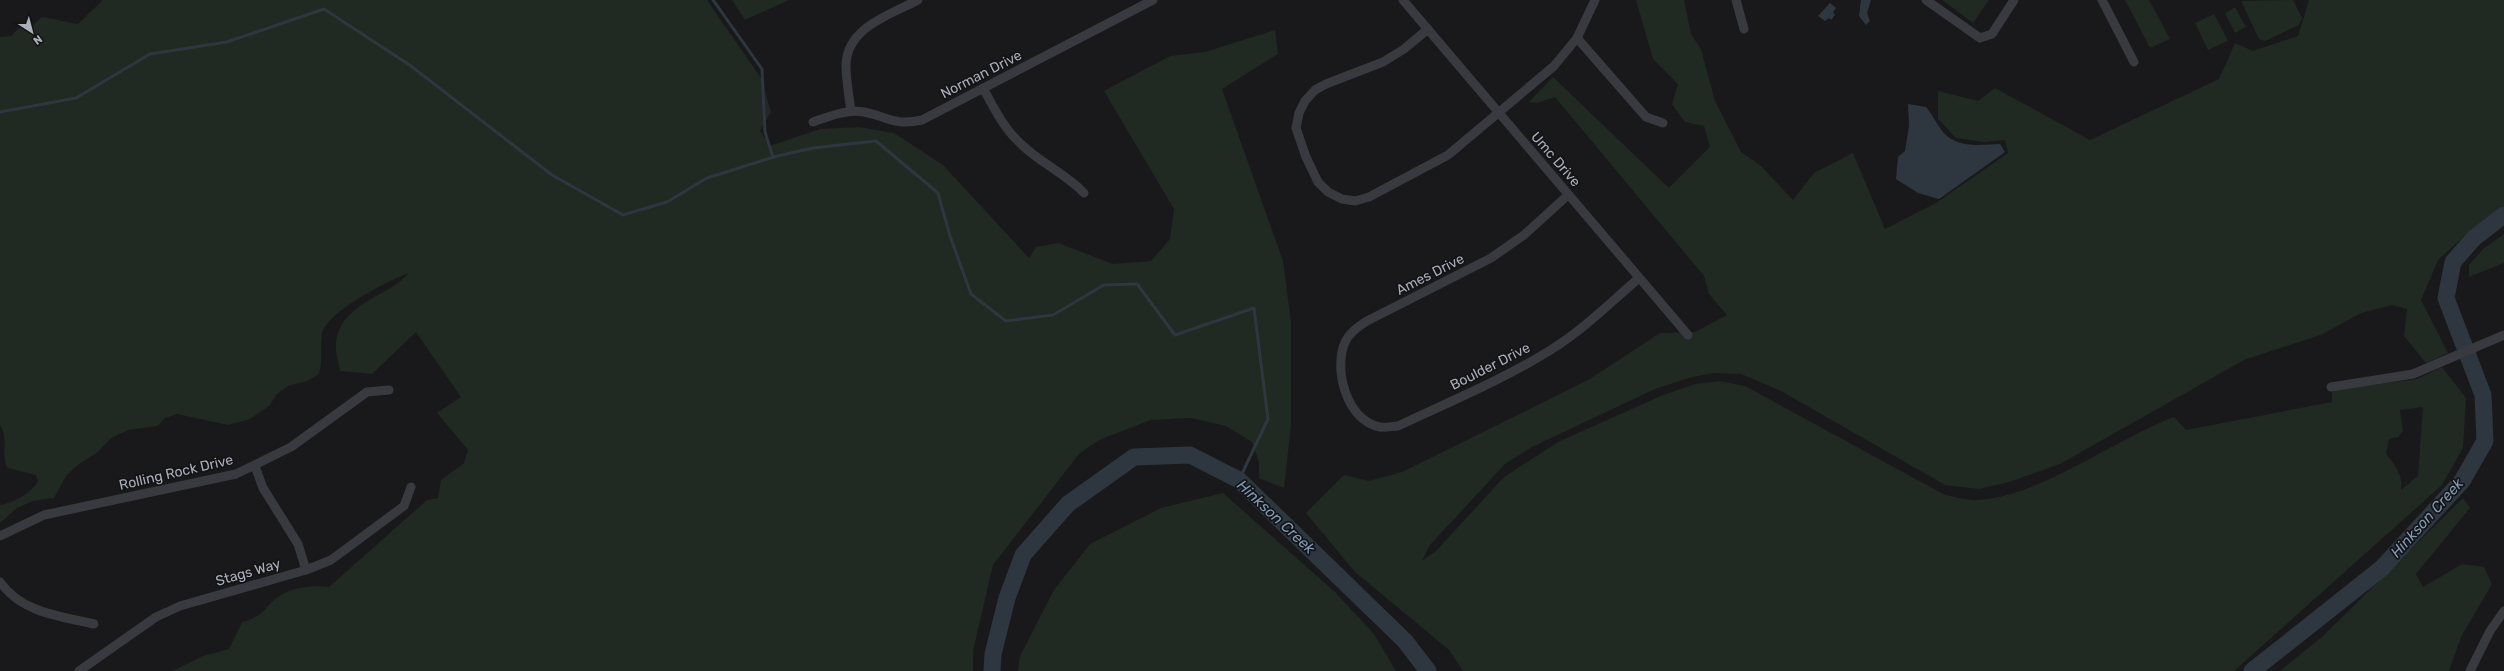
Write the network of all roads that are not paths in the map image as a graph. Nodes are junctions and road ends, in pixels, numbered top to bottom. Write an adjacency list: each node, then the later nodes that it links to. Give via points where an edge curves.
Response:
1 (918, 0): 14 (street, via 874,23 853,40 846,65)
2 (1153, 0): 13 (street, Norman Drive)
3 (1403, 0): 9 (street, Umc Drive)
4 (1595, 0): 11 (street)
5 (1736, 0): 10 (street)
6 (1926, 0): 7 (street, via 1980,38 1992,34)
7 (2014, 0)
8 (2102, 0): 12 (street)
9 (1428, 29): 15 (street, Umc Drive); 15 (street, via 1383,62 1326,84 1315,90 1305,101 1298,113 1296,128 1318,182 1328,192 1342,199 1355,201 1369,197 1448,155)
10 (1744, 29)
11 (1578, 38): 15 (street, via 1554,66); 17 (street, via 1646,117)
12 (2134, 62)
13 (983, 88): 14 (street, Norman Drive, via 922,120 907,123 892,122); 18 (street, via 1001,120 1020,144 1070,178)
14 (851, 111): 16 (street, Norman Drive)
15 (1498, 113): 19 (street, Umc Drive)
16 (813, 122)
17 (1663, 123)
18 (1084, 193)
19 (1568, 195): 20 (street, Umc Drive); 25 (street, Ames Drive, via 1524,235 1491,258 1367,320 1354,330 1345,343 1342,362)
20 (1639, 278): 21 (street, Umc Drive); 25 (street, Boulder Drive, via 1575,334 1550,351 1398,426 1380,427 1366,421 1352,407)
21 (1688, 335)
22 (2501, 336): 23 (street, via 2427,369 2401,377)
23 (2331, 387)
24 (389, 390): 26 (street, Rolling Rock Drive, via 367,392 291,448)
25 (1345, 395)
26 (254, 466): 28 (street, Rolling Rock Drive, via 236,474 199,483 44,515); 29 (street, via 263,488 298,544)
27 (411, 487): 29 (street, Stags Way, via 404,506 331,560)
28 (0, 536)
29 (306, 570): 33 (street, Stags Way, via 180,606 156,617)
30 (0, 582): 32 (street, via 8,594 37,611)
31 (2504, 611): 34 (street, via 2490,631)
32 (94, 624)
33 (79, 671)
34 (2470, 671)

